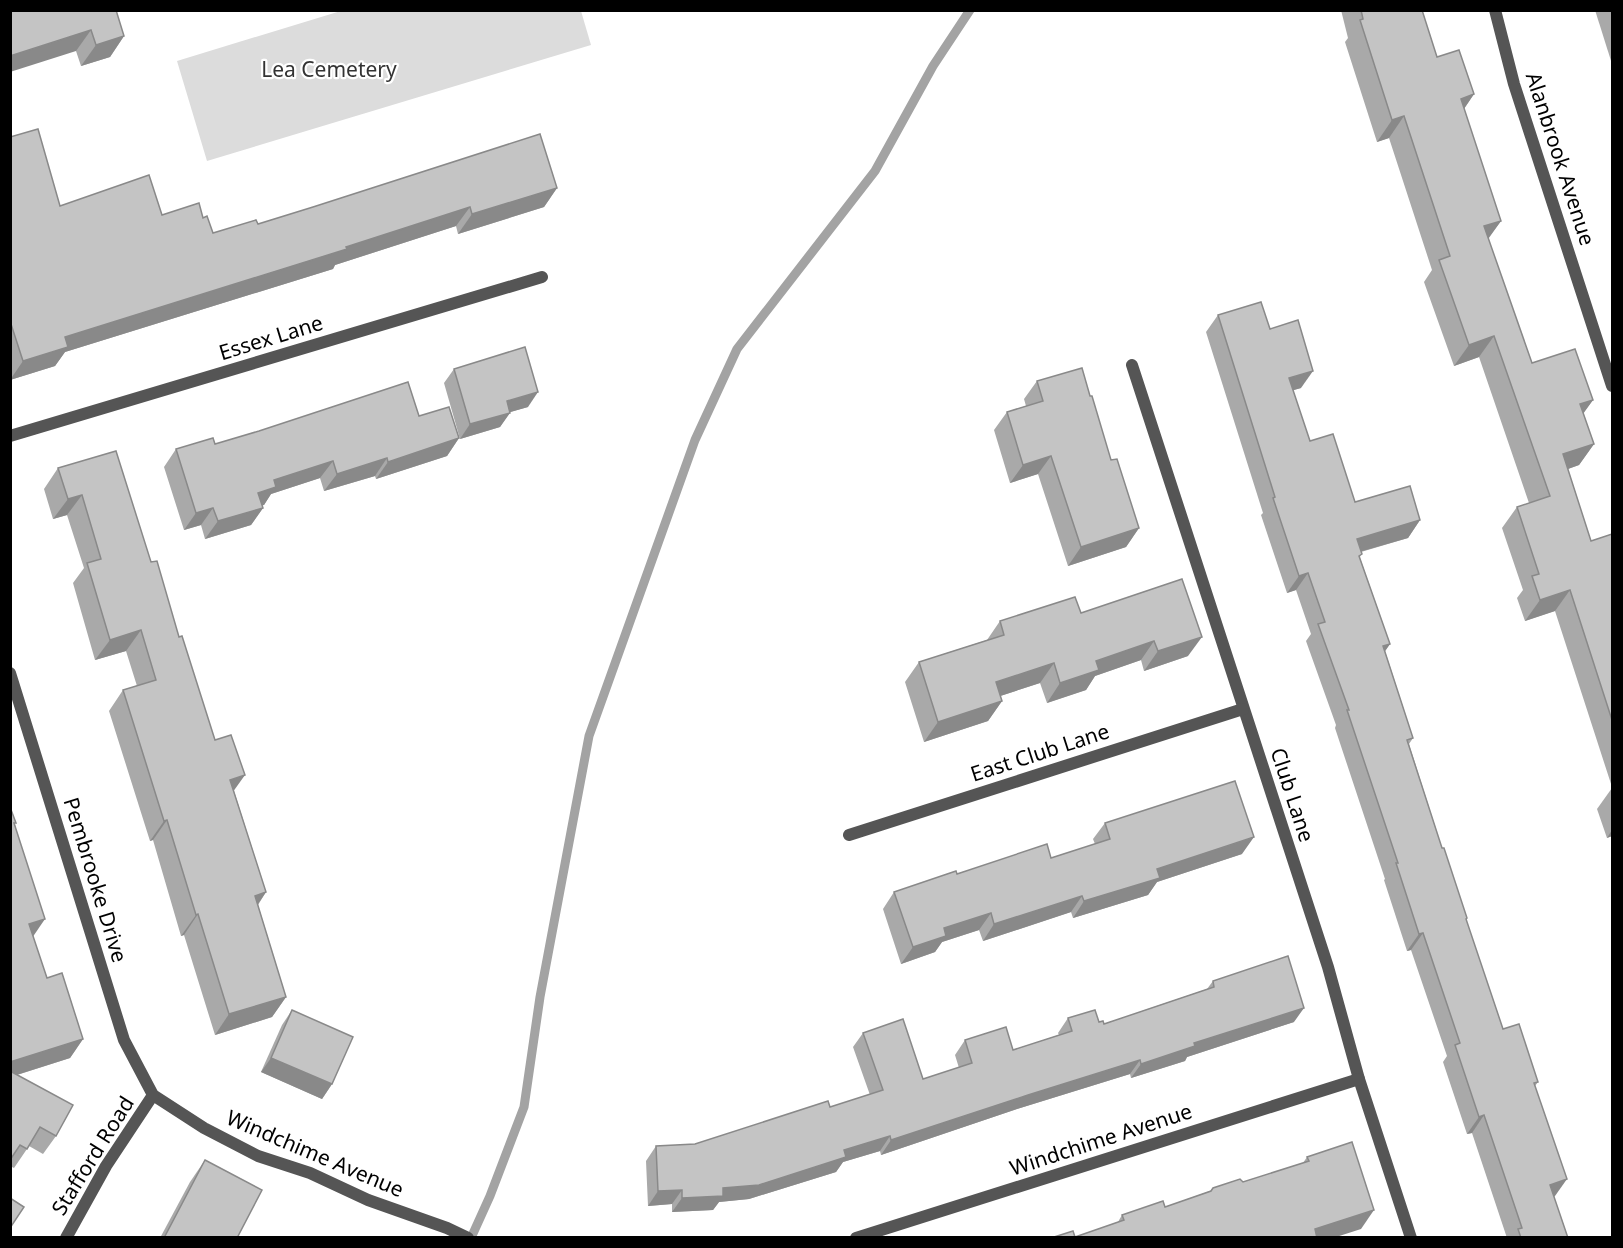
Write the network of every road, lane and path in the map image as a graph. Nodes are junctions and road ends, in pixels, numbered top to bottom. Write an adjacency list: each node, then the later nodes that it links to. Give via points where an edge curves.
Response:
1 (1495, 10): 4 (street, Alanbrook Avenue)
2 (542, 277): 5 (street, Essex Lane)
3 (1132, 365): 7 (street, Club Lane)
4 (1612, 386)
5 (10, 436)
6 (10, 673): 10 (street, Pembrooke Drive, via 124,1040)
7 (1243, 709): 8 (street, East Club Lane); 9 (street, Club Lane, via 1328,967)
8 (849, 835)
9 (1359, 1079): 13 (street, Windchime Avenue); 14 (street, Club Lane)
10 (153, 1095): 11 (street, Stafford Road, via 106,1166); 12 (street, Windchime Avenue, via 258,1156 310,1173)
11 (66, 1238)
12 (468, 1238)
13 (856, 1238)
14 (1411, 1238)

